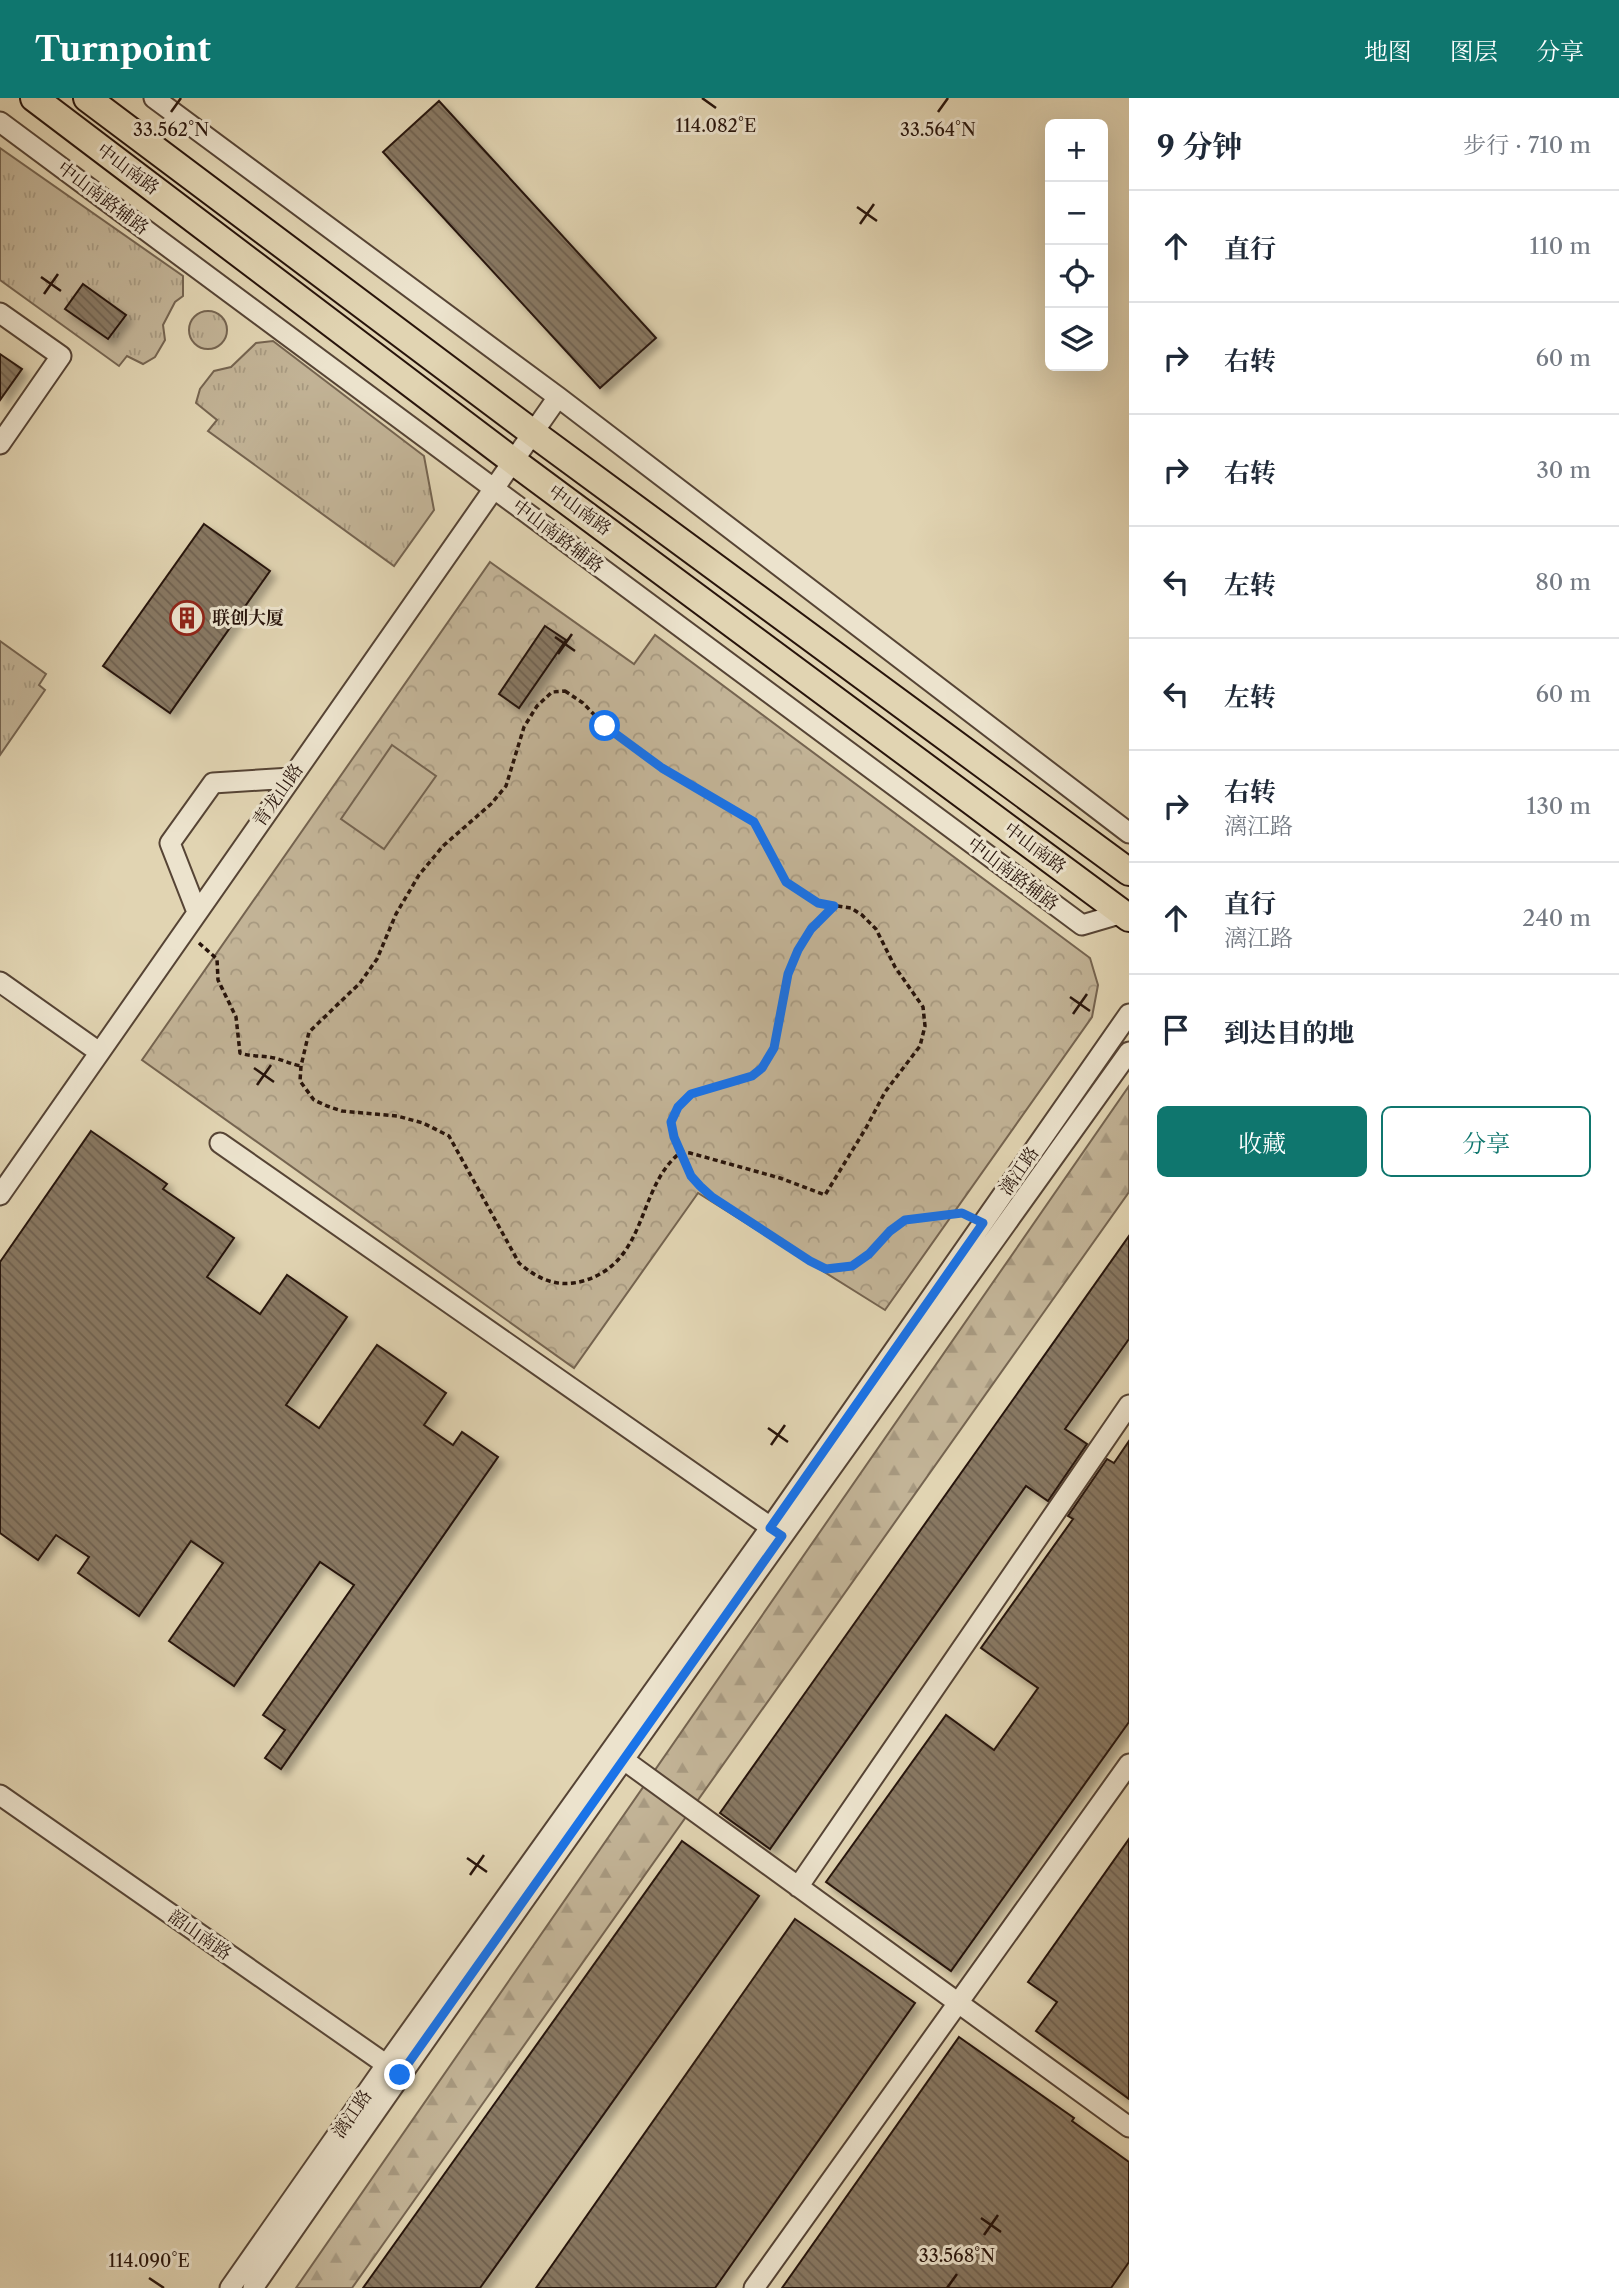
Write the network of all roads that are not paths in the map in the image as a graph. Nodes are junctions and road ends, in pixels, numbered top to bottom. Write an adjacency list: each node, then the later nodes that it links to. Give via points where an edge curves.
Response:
1 (34, 98): 9 (main road, 中山南路)
2 (87, 98): 7 (main road, 中山南路)
3 (154, 98): 6 (street)
4 (0, 122): 10 (street, 中山南路辅路)
5 (0, 313): 8 (street, via 61,356)
6 (558, 397): 7 (street, 青龙山路); 12 (street)
7 (533, 433): 9 (street, 青龙山路); 13 (main road, 中山南路)
8 (0, 444)
9 (513, 461): 10 (street, 青龙山路); 15 (main road, 中山南路)
10 (493, 487): 11 (street, 青龙山路); 15 (street, 中山南路辅路, via 1082,925)
11 (291, 778): 14 (street, 青龙山路); 14 (street, via 213,783 170,843)
12 (1129, 833)
13 (1129, 872)
14 (197, 912): 18 (street, 青龙山路)
15 (1126, 916)
16 (0, 982): 18 (street)
17 (1129, 1014): 23 (street, 漓江路)
18 (99, 1052): 21 (street, 青龙山路)
19 (1129, 1052): 23 (street, 漓江路)
20 (220, 1143): 23 (street)
21 (0, 1195)
22 (1129, 1405): 27 (street)
23 (776, 1532): 24 (street, 漓江路); 29 (street, 漓江路)
24 (624, 1760): 27 (street); 29 (street, 漓江路)
25 (1129, 1764): 28 (street)
26 (0, 1795): 29 (street, 韶山南路)
27 (798, 1886): 28 (street)
28 (957, 2002): 30 (street); 33 (street)
29 (393, 2070): 31 (street, 漓江路); 32 (street, 漓江路)
30 (1129, 2127)
31 (230, 2288)
32 (253, 2288)
33 (754, 2288)

